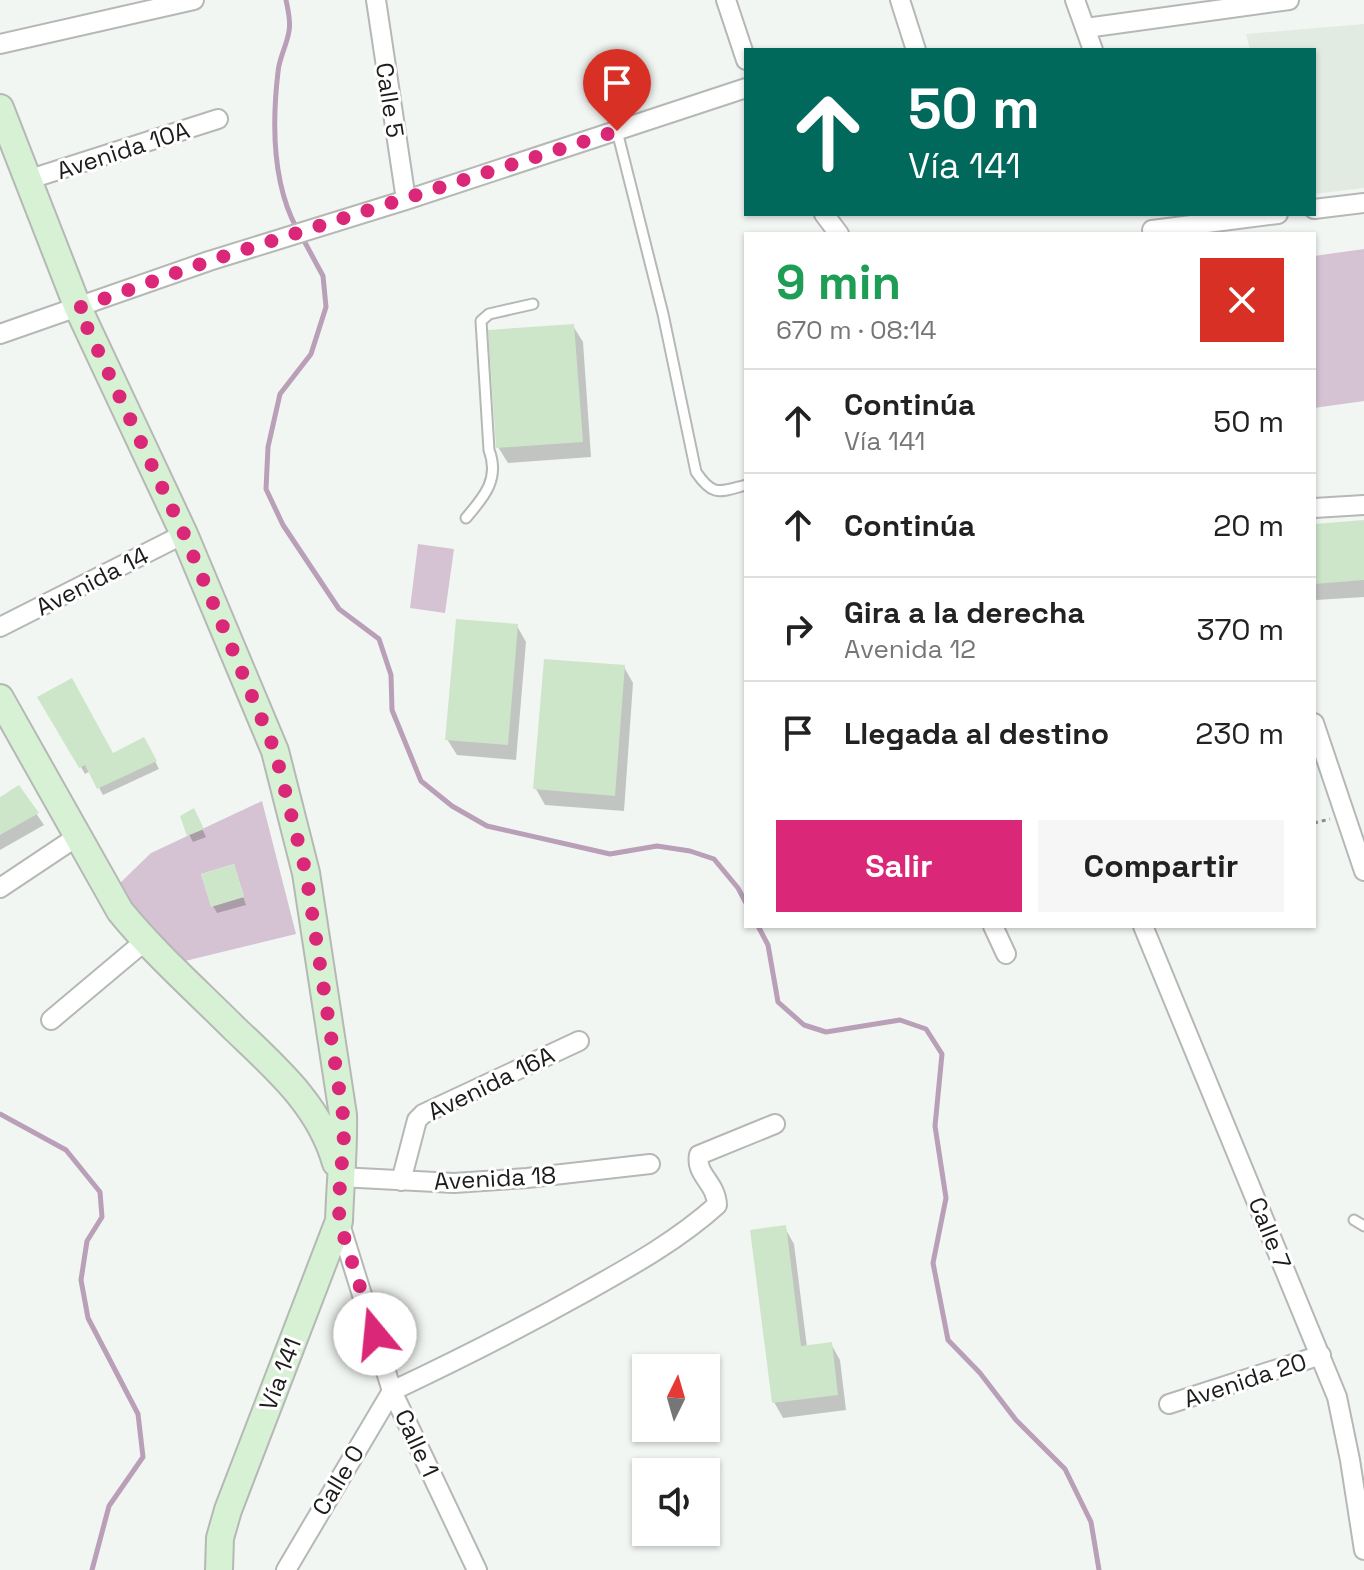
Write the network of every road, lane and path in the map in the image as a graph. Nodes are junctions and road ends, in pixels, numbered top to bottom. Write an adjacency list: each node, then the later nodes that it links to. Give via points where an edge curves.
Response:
1 (194, 0): 8 (street)
2 (376, 0): 17 (street, Calle 5)
3 (726, 0): 11 (street)
4 (900, 0): 9 (street)
5 (1075, 0): 7 (street)
6 (1289, 0): 7 (street)
7 (1086, 28): 10 (street)
8 (0, 44)
9 (915, 48)
10 (1092, 48)
11 (744, 54)
12 (744, 89): 15 (street)
13 (0, 108): 16 (main road, Vía 141)
14 (218, 119): 16 (street, Avenida 10A)
15 (617, 131): 17 (street); 25 (lane, via 696,472 706,487 719,492)
16 (27, 180): 23 (main road, Vía 141)
17 (406, 200): 23 (street)
18 (1364, 203): 19 (street)
19 (1316, 209)
20 (1257, 216): 21 (street)
21 (1151, 226)
22 (533, 304): 28 (lane, via 489,314 481,321 494,474 485,496)
23 (78, 308): 24 (street); 29 (main road, Vía 141)
24 (0, 334)
25 (744, 486)
26 (1364, 505): 27 (street)
27 (1316, 508)
28 (466, 518)
29 (184, 534): 30 (street, Avenida 14); 43 (main road, Vía 141, via 275,751 306,873)
30 (0, 627)
31 (1, 702): 34 (main road)
32 (1316, 728): 33 (street)
33 (1356, 829): 35 (street)
34 (78, 836): 36 (street); 39 (main road, via 120,911)
35 (1364, 871)
36 (0, 888)
37 (994, 928): 40 (street)
38 (1144, 928): 52 (street, Calle 7)
39 (145, 941): 41 (street); 44 (main road)
40 (1006, 954)
41 (51, 1020)
42 (579, 1041): 48 (street, Avenida 16A, via 423,1114)
43 (334, 1059): 44 (main road, via 320,1080 304,1085); 47 (main road, Vía 141, via 343,1115)
44 (289, 1081): 47 (main road, via 324,1130)
45 (775, 1124): 53 (street, via 699,1155 697,1163 717,1193 717,1205 689,1228 486,1347)
46 (650, 1164): 48 (street, Avenida 18, via 454,1183)
47 (340, 1177): 48 (street, Avenida 18); 50 (main road, Vía 141)
48 (401, 1181)
49 (1354, 1220): 51 (lane)
50 (339, 1221): 53 (street, Calle 1); 56 (main road, Vía 141, via 228,1510)
51 (1364, 1226)
52 (1321, 1355): 54 (street, Avenida 20); 55 (street, Calle 7, via 1343,1424)
53 (392, 1391): 57 (street, Calle 0); 58 (street, Calle 1)
54 (1169, 1404)
55 (1364, 1550)
56 (219, 1570)
57 (286, 1570)
58 (477, 1570)

